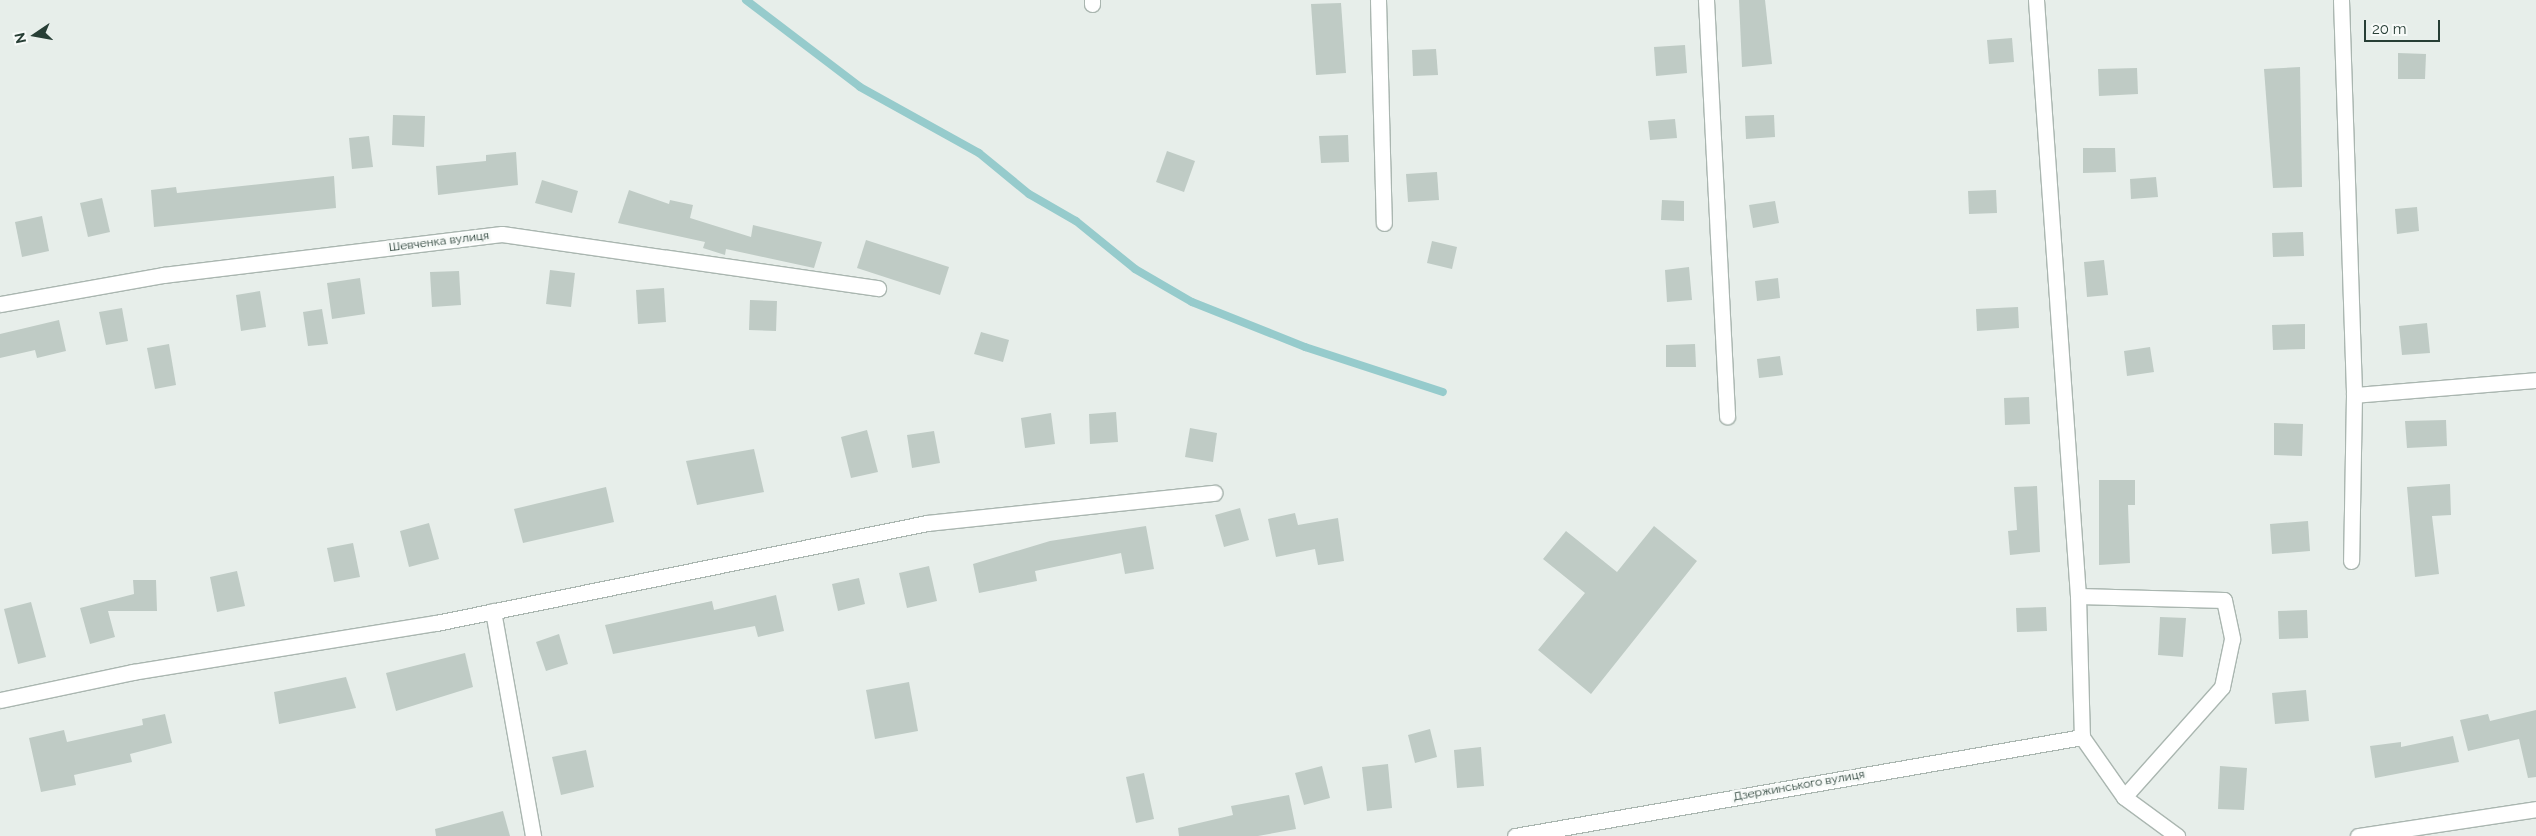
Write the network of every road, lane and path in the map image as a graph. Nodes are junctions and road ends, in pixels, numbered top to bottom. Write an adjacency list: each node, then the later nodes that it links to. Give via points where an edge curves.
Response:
1 (1378, 0): 5 (street)
2 (1706, 0): 10 (street)
3 (2036, 0): 13 (street)
4 (2341, 0): 9 (street)
5 (1384, 223)
6 (878, 288): 7 (street, Шевченка вулиця, via 502,234 163,275)
7 (0, 304)
8 (2536, 380): 9 (street)
9 (2354, 395): 12 (street)
10 (1727, 416)
11 (1214, 492): 14 (street, via 927,523)
12 (2351, 561)
13 (2078, 596): 16 (street); 17 (street, via 2224,600 2232,639 2222,687)
14 (493, 611): 15 (street); 19 (street)
15 (0, 700)
16 (2082, 737): 17 (street); 20 (street, Дзержинського вулиця)
17 (2124, 797): 21 (street)
18 (2536, 809): 22 (street)
19 (533, 836)
20 (1516, 836)
21 (2176, 836)
22 (2358, 836)

